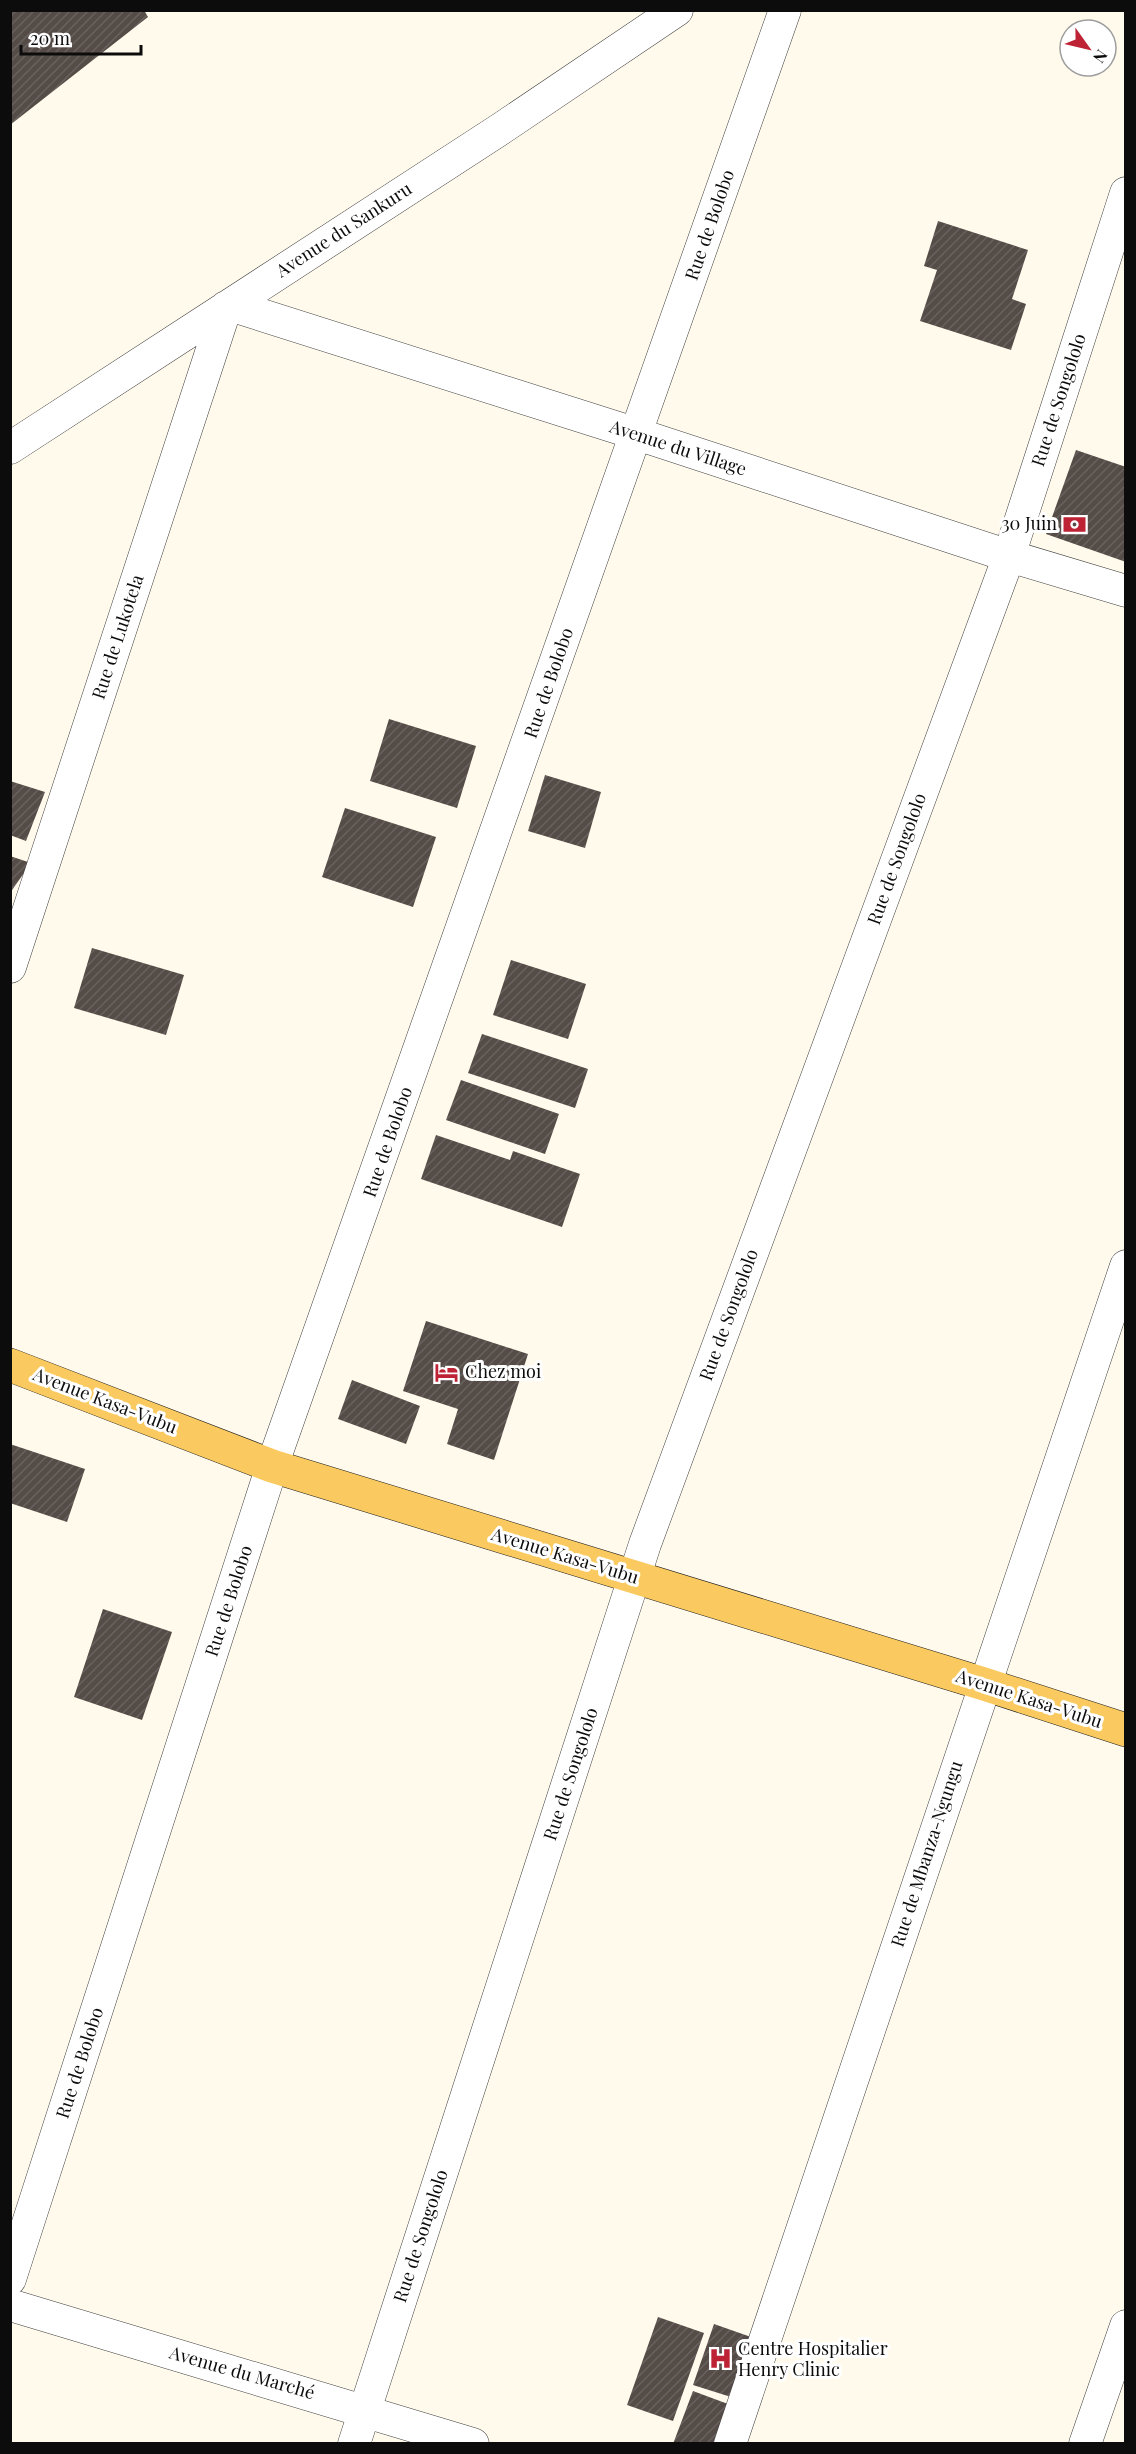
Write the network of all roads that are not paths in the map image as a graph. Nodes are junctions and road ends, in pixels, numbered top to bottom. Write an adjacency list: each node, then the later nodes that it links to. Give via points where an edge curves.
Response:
1 (677, 10): 4 (street, Avenue du Sankuru)
2 (785, 10): 5 (street, Rue de Bolobo)
3 (1125, 193): 7 (street, Rue de Songololo)
4 (228, 306): 5 (street, Avenue du Village); 6 (street, Avenue du Sankuru); 9 (street, Rue de Lukotela)
5 (637, 434): 7 (street, Avenue du Village); 12 (street, Rue de Bolobo)
6 (10, 448)
7 (1009, 556): 8 (street, Avenue du Village); 13 (street, Rue de Songololo)
8 (1125, 591)
9 (10, 967)
10 (1125, 1266): 14 (street, Rue de Mbanza-Ngungu)
11 (10, 1365): 12 (main road, Avenue Kasa-Vubu)
12 (272, 1466): 13 (main road, Avenue Kasa-Vubu); 16 (street, Rue de Bolobo)
13 (635, 1578): 14 (main road, Avenue Kasa-Vubu); 19 (street, Rue de Songololo)
14 (984, 1684): 15 (main road, Avenue Kasa-Vubu); 22 (street, Rue de Mbanza-Ngungu)
15 (1125, 1730)
16 (10, 2279)
17 (10, 2305): 19 (street, Avenue du Marché)
18 (1125, 2326): 23 (street)
19 (364, 2409): 20 (street, Rue de Songololo); 21 (street, Avenue du Marché)
20 (354, 2444)
21 (473, 2444)
22 (730, 2444)
23 (1085, 2444)

